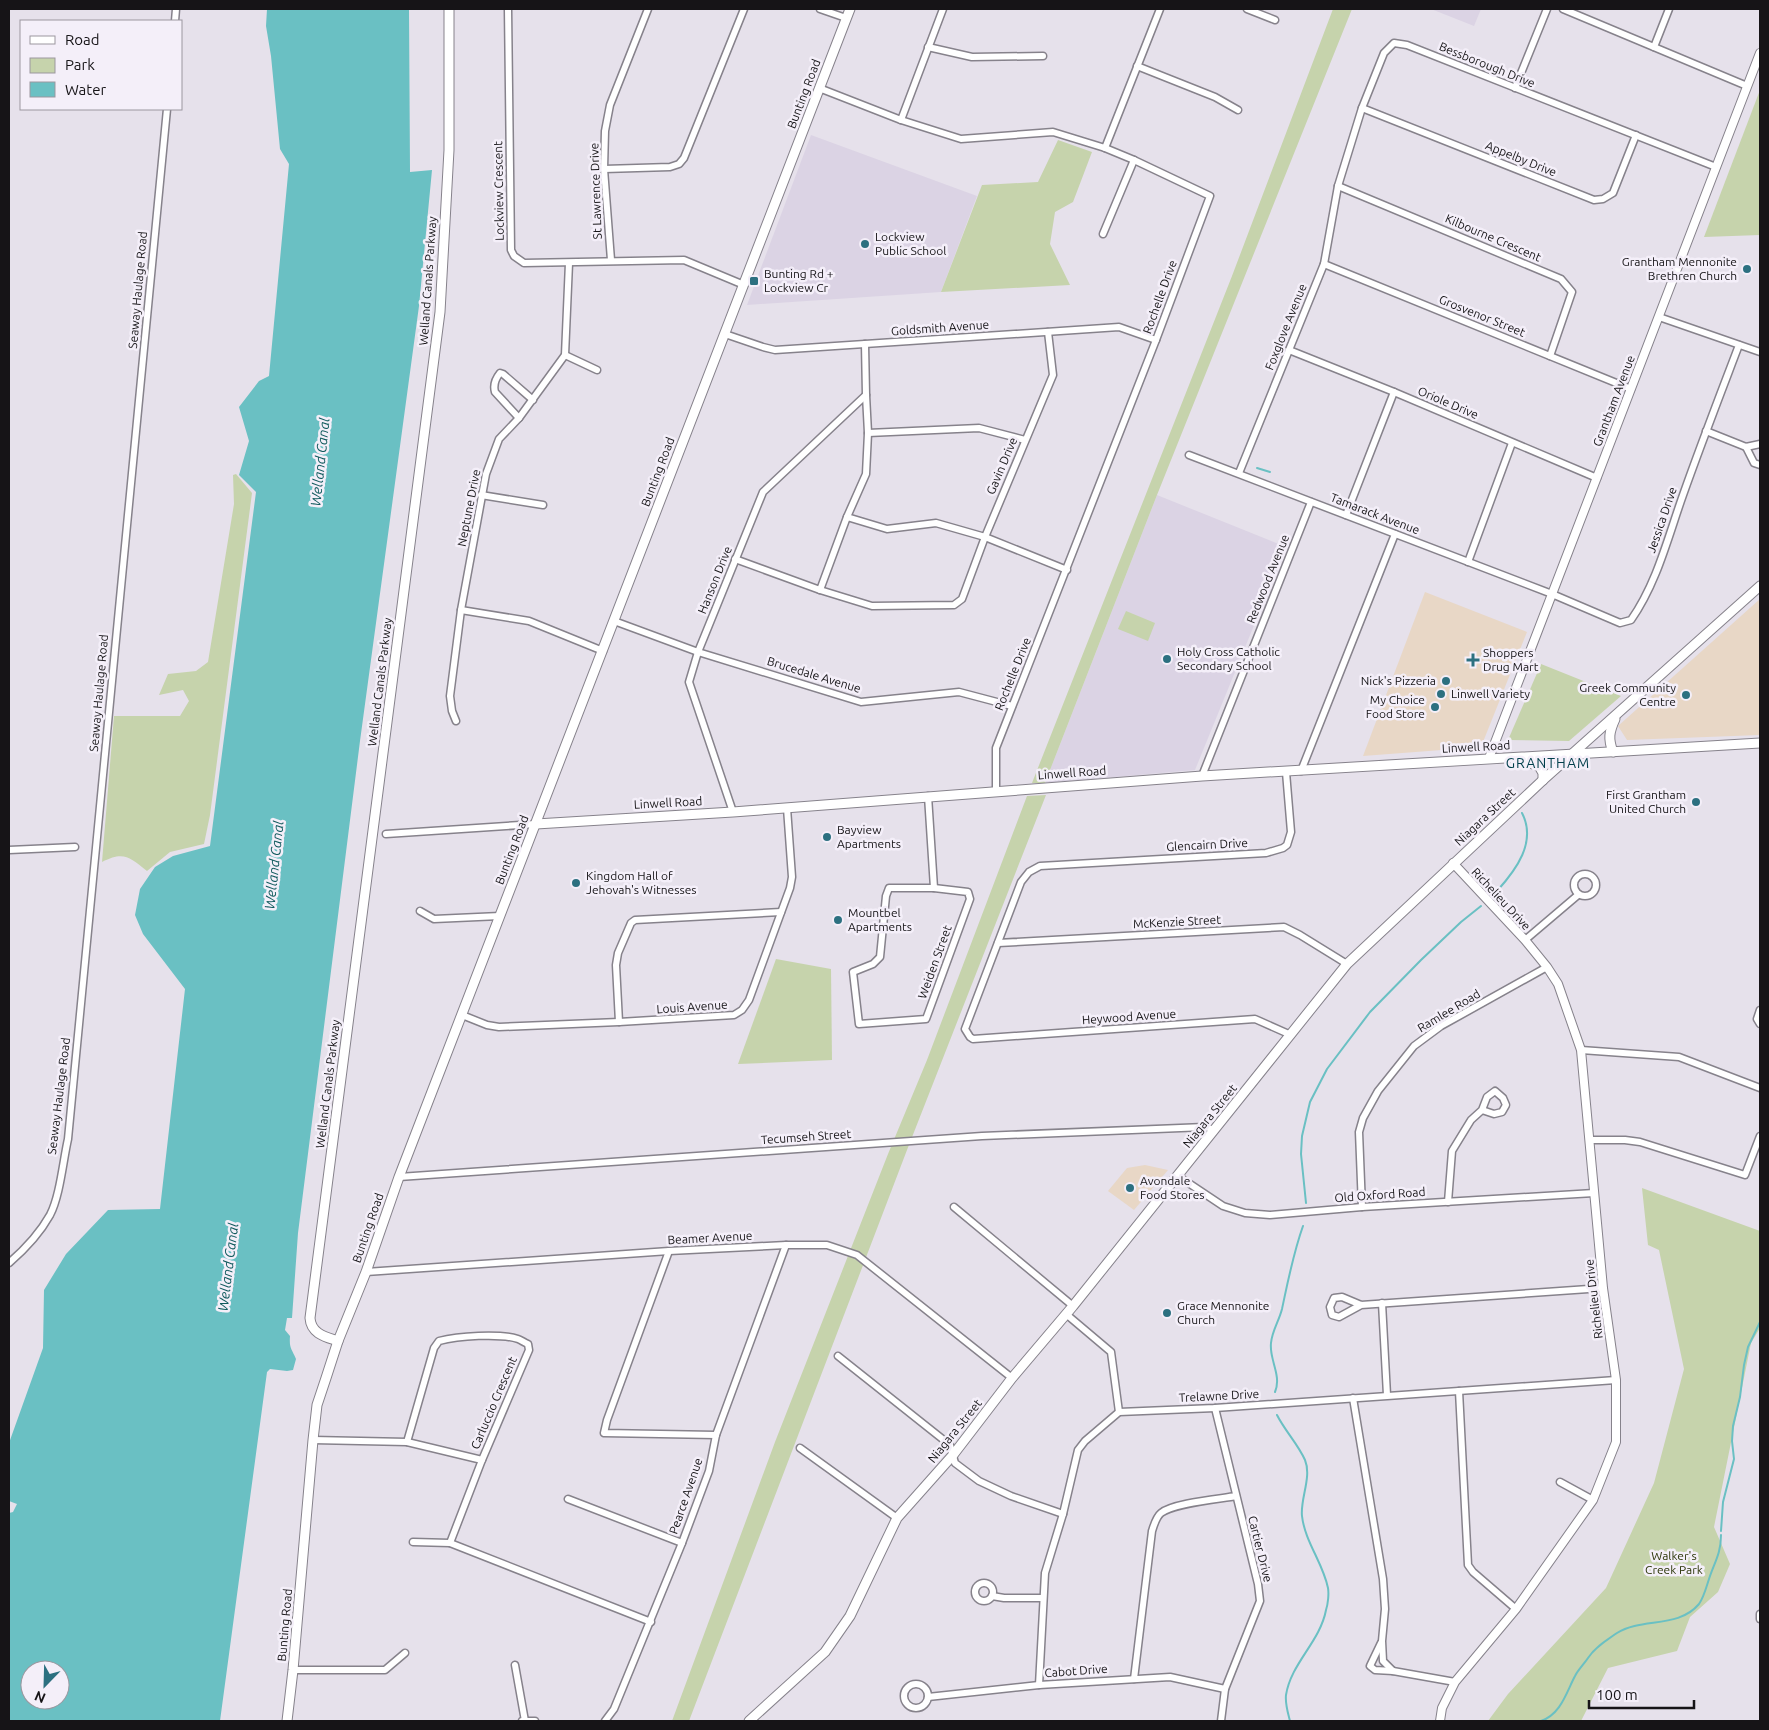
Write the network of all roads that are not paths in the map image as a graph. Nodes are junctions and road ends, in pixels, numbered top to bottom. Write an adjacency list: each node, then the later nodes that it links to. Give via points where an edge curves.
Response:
1 (449, 9): 137 (main road, Welland Canals Parkway, via 449,150 440,312 310,1318 316,1331)
2 (508, 9): 35 (street, Lockview Crescent, via 511,250 524,263)
3 (648, 9): 31 (street, St Lawrence Drive, via 610,105 605,131)
4 (744, 9): 31 (street, via 679,164)
5 (820, 9): 13 (street)
6 (850, 9): 13 (main road, Bunting Road)
7 (943, 9): 15 (street)
8 (1160, 9): 19 (street)
9 (1247, 9): 14 (street)
10 (1546, 9): 22 (street)
11 (1563, 9): 16 (street)
12 (1669, 9): 16 (street)
13 (846, 18): 21 (main road, Bunting Road)
14 (1275, 20)
15 (928, 47): 18 (street, via 972,57); 26 (street)
16 (1654, 47): 20 (street)
17 (1760, 53): 20 (street, Grantham Avenue)
18 (1043, 56)
19 (1137, 66): 25 (street, via 1215,97); 28 (street)
20 (1747, 86): 30 (street, Grantham Avenue)
21 (819, 88): 26 (street, Rochelle Drive); 37 (main road, Bunting Road)
22 (1515, 88): 23 (street, Bessborough Drive, via 1407,45 1394,43 1384,53); 27 (street, Bessborough Drive)
23 (1362, 108): 27 (street, Appelby Drive, via 1594,200 1604,199 1613,193); 32 (street, Bessborough Drive)
24 (167, 110): 130 (street, Seaway Haulage Road, via 68,1138 50,1215 23,1251)
25 (1238, 110)
26 (900, 120): 28 (street, Rochelle Drive, via 961,139 1053,132)
27 (1636, 135): 30 (street, Bessborough Drive)
28 (1105, 148): 29 (street, Rochelle Drive)
29 (1134, 160): 33 (street); 41 (street, Rochelle Drive, via 1210,196)
30 (1716, 167): 38 (street, Grantham Avenue)
31 (604, 169): 34 (street, St Lawrence Drive)
32 (1338, 186): 36 (street, Foxglove Avenue); 47 (street, Kilbourne Crescent, via 1561,279 1572,292)
33 (1103, 234)
34 (610, 260): 35 (street, Lockview Crescent); 37 (street, Lockview Crescent, via 684,260)
35 (569, 263): 46 (street)
36 (1324, 264): 44 (street, Foxglove Avenue); 47 (street, Grosvenor Street)
37 (744, 285): 40 (main road, Bunting Road)
38 (1659, 317): 43 (street); 49 (street, Grantham Avenue)
39 (1048, 332): 41 (street, Goldsmith Avenue, via 1119,327); 42 (street, Goldsmith Avenue); 56 (street, Gavin Drive, via 1053,374)
40 (725, 334): 42 (street, Goldsmith Avenue, via 775,350); 78 (main road, Bunting Road)
41 (1156, 340): 73 (street, Rochelle Drive)
42 (866, 344): 51 (street)
43 (1739, 345): 45 (street); 54 (street, Jessica Drive)
44 (1289, 350): 50 (street, Oriole Drive); 62 (street, Foxglove Avenue)
45 (1760, 352)
46 (566, 356): 48 (street); 52 (street, Neptune Drive)
47 (1550, 356): 49 (street, Grosvenor Street)
48 (597, 370)
49 (1631, 389): 63 (street, Grantham Avenue)
50 (1394, 392): 57 (street, Oriole Drive); 67 (street)
51 (866, 395): 55 (street); 71 (street, Hanson Drive, via 763,492)
52 (533, 400): 53 (street, Neptune Drive); 53 (street, via 503,374 497,376 495,392)
53 (519, 418): 64 (street, Neptune Drive, via 499,440)
54 (1706, 430): 59 (street); 76 (street, Jessica Drive, via 1653,580 1631,620 1620,623)
55 (868, 433): 56 (street, via 978,428); 68 (street, via 866,474)
56 (1025, 440): 70 (street, Gavin Drive)
57 (1512, 443): 63 (street, Oriole Drive); 72 (street)
58 (1760, 444): 59 (street)
59 (1746, 448): 61 (street, via 1754,463)
60 (1189, 455): 62 (street, Tamarack Avenue)
61 (1760, 465)
62 (1239, 473): 65 (street, Tamarack Avenue)
63 (1596, 478): 76 (street, Grantham Avenue)
64 (481, 495): 66 (street); 77 (street, Neptune Drive)
65 (1311, 502): 67 (street, Tamarack Avenue); 91 (street, Redwood Avenue)
66 (543, 505)
67 (1346, 515): 69 (street, Tamarack Avenue)
68 (847, 516): 70 (street, via 887,529 936,523); 75 (street)
69 (1395, 534): 72 (street, Tamarack Avenue); 89 (street)
70 (985, 537): 73 (street); 75 (street, Gavin Drive, via 962,599 954,605 872,606)
71 (736, 559): 75 (street); 80 (street, Hanson Drive)
72 (1468, 562): 76 (street, Tamarack Avenue)
73 (1067, 570): 81 (street, Rochelle Drive)
74 (1760, 586): 82 (main road, Niagara Street)
75 (820, 590)
76 (1552, 594): 88 (street, Grantham Avenue)
77 (461, 610): 79 (street, via 529,621); 83 (street, Neptune Drive, via 450,696)
78 (614, 620): 79 (main road, Bunting Road); 80 (street, Brucedale Avenue)
79 (603, 651): 97 (main road, Bunting Road)
80 (698, 652): 81 (street, Brucedale Avenue, via 861,702 959,692); 96 (street, Hanson Drive, via 689,682)
81 (1012, 706): 93 (street, Rochelle Drive, via 996,748)
82 (1617, 714): 85 (main road, via 1609,733); 86 (main road, Niagara Street)
83 (456, 721)
84 (1760, 743): 85 (main road, Linwell Road)
85 (1613, 752): 86 (main road, Linwell Road)
86 (1574, 753): 87 (main road, Linwell Road); 92 (main road, Niagara Street)
87 (1510, 757): 88 (main road, Linwell Road); 92 (main road, via 1539,766)
88 (1489, 758): 89 (main road, Linwell Road)
89 (1301, 771): 90 (main road, Linwell Road)
90 (1286, 772): 91 (main road, Linwell Road); 108 (street, Glencairn Drive, via 1291,832 1287,845 1282,848 1266,852 1040,866 1021,882)
91 (1202, 776): 93 (main road, Linwell Road)
92 (1543, 780): 101 (main road, Niagara Street)
93 (996, 791): 94 (main road, Linwell Road)
94 (928, 796): 95 (main road, Linwell Road); 102 (street)
95 (787, 808): 96 (main road, Linwell Road); 105 (street, Louis Avenue, via 792,877)
96 (733, 812): 97 (main road, Linwell Road)
97 (536, 824): 98 (street, Linwell Road); 106 (main road, Bunting Road)
98 (386, 834)
99 (75, 847): 100 (street)
100 (9, 850)
101 (1453, 863): 107 (street, Richelieu Drive); 109 (main road, Niagara Street)
102 (934, 888): 102 (street, Weiden Street, via 889,888 880,957 873,964 853,972 859,1024 926,1019 970,899 968,892)
103 (1578, 895): 107 (street)
104 (420, 911): 106 (street, via 434,920)
105 (781, 912): 113 (street, Louis Avenue, via 749,1000 742,1010 734,1015); 113 (street, via 635,920 618,953 616,965)
106 (500, 916): 112 (main road, Bunting Road)
107 (1525, 940): 110 (street, Richelieu Drive)
108 (998, 943): 109 (street, McKenzie Street, via 1284,927); 115 (street, Heywood Avenue, via 965,1029 973,1039 1255,1020)
109 (1347, 964): 115 (main road, Niagara Street)
110 (1547, 967): 116 (street, Richelieu Drive, via 1558,984); 127 (street, Ramlee Road, via 1441,1026 1414,1046 1378,1090 1359,1132)
111 (1760, 1010): 114 (street, via 1757,1019)
112 (462, 1015): 113 (street, Louis Avenue, via 499,1027); 123 (main road, Bunting Road)
113 (619, 1022)
114 (1760, 1024)
115 (1291, 1035): 119 (main road, Niagara Street)
116 (1581, 1050): 117 (street, via 1680,1057); 121 (street, Richelieu Drive)
117 (1760, 1088)
118 (1482, 1110): 125 (street, via 1471,1120 1452,1150)
119 (1215, 1130): 122 (main road, Niagara Street); 123 (street, Tecumseh Street, via 1205,1127 982,1136)
120 (1760, 1136): 121 (street, via 1745,1175 1640,1142)
121 (1590, 1140): 124 (street, Richelieu Drive)
122 (1178, 1176): 127 (street, Old Oxford Road, via 1223,1206 1245,1213 1270,1215); 135 (main road, Niagara Street)
123 (399, 1177): 131 (main road, Bunting Road)
124 (1594, 1193): 125 (street, Old Oxford Road); 132 (street, Richelieu Drive)
125 (1448, 1202): 127 (street, Old Oxford Road)
126 (954, 1207): 135 (street)
127 (1362, 1207)
128 (786, 1245): 129 (street, Beamer Avenue); 139 (street, Beamer Avenue, via 827,1245 857,1255); 146 (street, Pearce Avenue)
129 (669, 1251): 131 (street, Beamer Avenue); 146 (street, via 604,1433)
130 (9, 1263)
131 (366, 1272): 137 (main road, Bunting Road)
132 (1603, 1288): 133 (street); 140 (street, Richelieu Drive)
133 (1382, 1303): 134 (street); 142 (street)
134 (1361, 1305): 134 (street, via 1339,1317 1332,1315 1330,1307 1334,1298 1342,1297)
135 (1073, 1306): 136 (main road, Niagara Street)
136 (1066, 1314): 139 (main road, Niagara Street); 145 (street, via 1111,1352)
137 (338, 1341): 147 (main road, Bunting Road, via 317,1405)
138 (838, 1356): 150 (street, via 950,1446)
139 (1012, 1378): 150 (main road, Niagara Street)
140 (1616, 1380): 141 (street, Trelawne Drive); 155 (street, Richelieu Drive, via 1616,1442)
141 (1459, 1391): 142 (street, Trelawne Drive); 163 (street, via 1468,1565)
142 (1387, 1396): 143 (street, Trelawne Drive)
143 (1354, 1398): 144 (street, Trelawne Drive); 167 (street, via 1382,1579 1385,1609)
144 (1215, 1408): 145 (street, Trelawne Drive); 153 (street, Cartier Drive)
145 (1119, 1412): 156 (street, via 1078,1450)
146 (716, 1435): 160 (street, Pearce Avenue, via 709,1471)
147 (313, 1440): 148 (street); 170 (main road, Bunting Road)
148 (407, 1442): 151 (street); 151 (street, Carluccio Crescent, via 434,1348 439,1341 455,1337 518,1339 528,1344 529,1350)
149 (800, 1448): 157 (street)
150 (953, 1455): 156 (street, via 955,1463 979,1481); 157 (main road, Niagara Street)
151 (482, 1460): 159 (street, Carluccio Crescent)
152 (1560, 1482): 155 (street)
153 (1236, 1496): 172 (street, via 1170,1508 1160,1513 1156,1520); 175 (street, Cartier Drive, via 1260,1602)
154 (568, 1499): 160 (street)
155 (1593, 1500): 163 (street, Richelieu Drive)
156 (1063, 1514): 162 (street, via 1047,1563)
157 (898, 1518): 182 (main road, Niagara Street, via 838,1634 824,1652)
158 (413, 1542): 159 (street)
159 (450, 1543): 166 (street)
160 (682, 1543): 166 (street, Pearce Avenue)
161 (992, 1596): 162 (street)
162 (1043, 1598): 174 (street)
163 (1516, 1609): 173 (street, Richelieu Drive)
164 (1760, 1614): 165 (street)
165 (1760, 1619)
166 (651, 1622): 181 (street, Pearce Avenue, via 614,1709)
167 (1382, 1641): 171 (street, via 1382,1661); 171 (street, via 1370,1666 1375,1670)
168 (405, 1653): 170 (street, via 385,1670)
169 (514, 1665): 179 (street)
170 (293, 1670): 177 (main road, Bunting Road)
171 (1393, 1671): 173 (street)
172 (1134, 1679): 174 (street, Cabot Drive); 175 (street, Cabot Drive, via 1170,1677)
173 (1455, 1682): 184 (street, Richelieu Drive, via 1442,1708)
174 (1039, 1685): 176 (street, Cabot Drive)
175 (1225, 1689): 183 (street, Cartier Drive)
176 (928, 1696)
177 (287, 1721)
178 (521, 1721): 179 (street)
179 (525, 1721): 180 (street)
180 (535, 1721)
181 (605, 1721)
182 (749, 1721)
183 (1221, 1721)
184 (1440, 1721)

